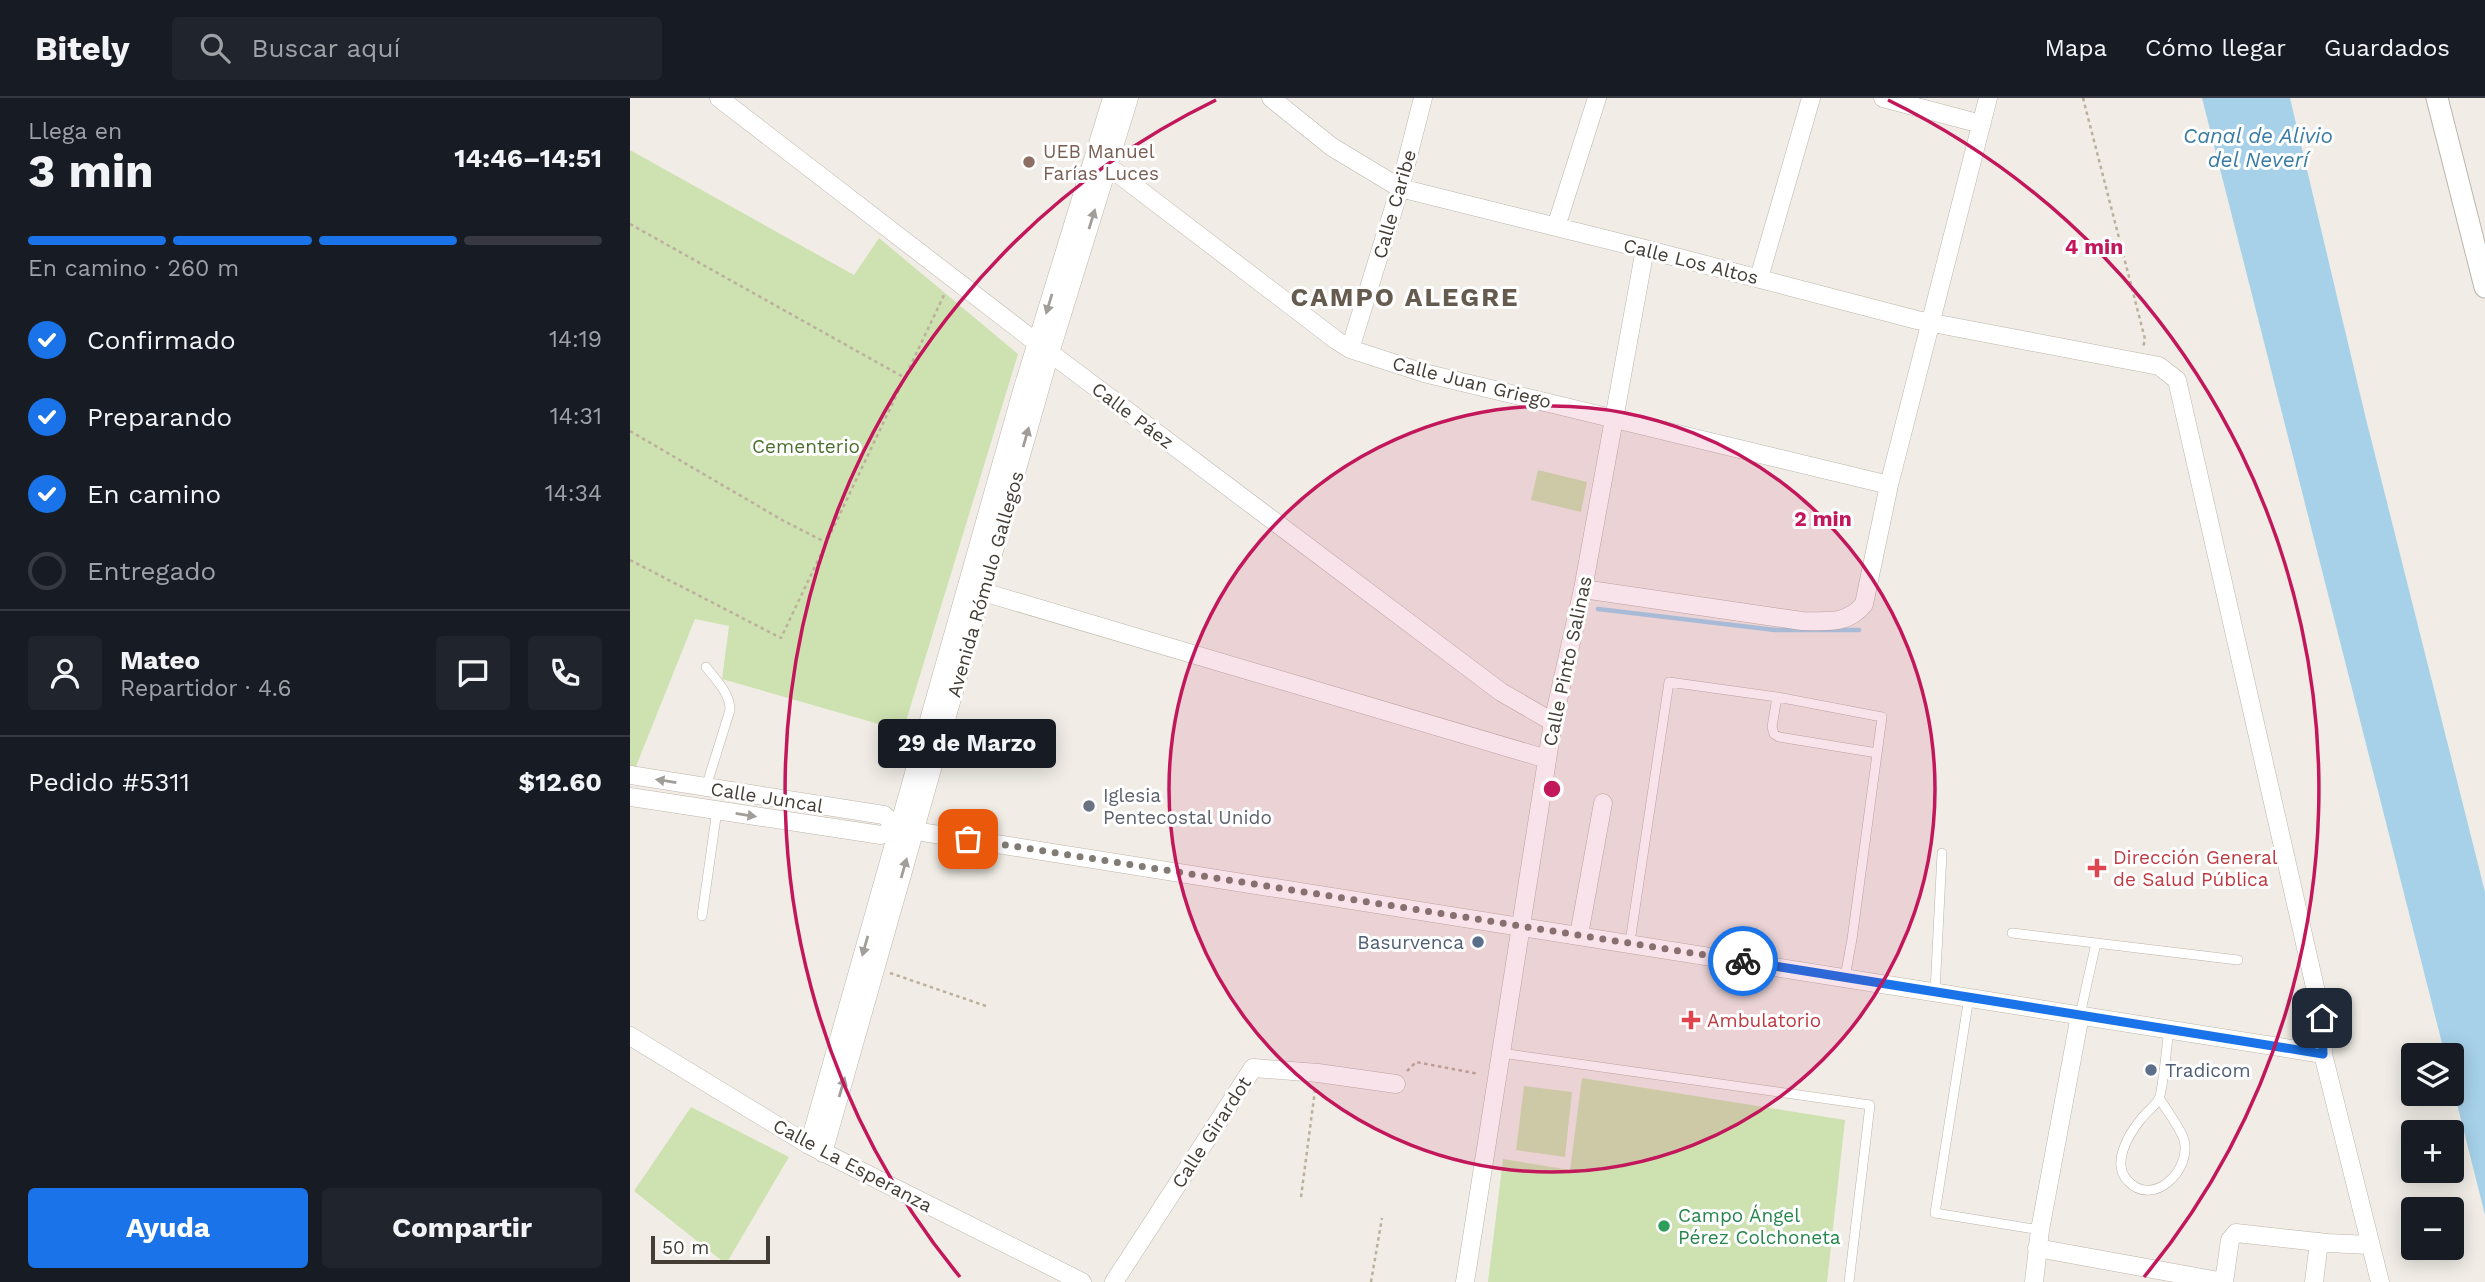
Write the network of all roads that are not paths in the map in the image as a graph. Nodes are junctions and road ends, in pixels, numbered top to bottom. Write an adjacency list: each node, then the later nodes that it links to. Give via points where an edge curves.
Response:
1 (719, 98): 19 (street, Calle Páez)
2 (1112, 98): 19 (street, Avenida Rómulo Gallegos, one-way to 19)
3 (1129, 98): 12 (street, Avenida Rómulo Gallegos)
4 (1271, 98): 13 (street, Calle Los Altos, via 1332,147)
5 (1423, 98): 13 (street, Calle Caribe)
6 (1597, 98): 14 (street)
7 (1811, 98): 16 (street)
8 (1883, 98): 11 (street)
9 (1988, 98): 11 (street)
10 (2437, 98): 17 (street)
11 (1981, 124): 18 (street)
12 (1108, 166): 19 (street, Avenida Rómulo Gallegos, one-way to 12); 20 (street, Calle Juan Griego)
13 (1400, 188): 14 (street, Calle Los Altos); 20 (street, Calle Caribe)
14 (1556, 227): 15 (street, Calle Los Altos)
15 (1645, 249): 16 (street, Calle Los Altos); 21 (street, Calle Pinto Salinas)
16 (1759, 278): 18 (street, Calle Los Altos)
17 (2485, 287)
18 (1932, 322): 22 (street); 51 (street, Calle Los Altos, via 2160,366 2177,380 2322,1018)
19 (1043, 348): 23 (street, Avenida Rómulo Gallegos); 27 (street, Calle Páez, via 1501,692)
20 (1350, 349): 21 (street, Calle Juan Griego, via 1424,373)
21 (1612, 417): 22 (street, Calle Juan Griego); 24 (street, Calle Pinto Salinas)
22 (1889, 485): 24 (street, via 1864,604 1856,614 1837,621 1802,621)
23 (974, 589): 29 (street); 35 (street, Avenida Rómulo Gallegos)
24 (1583, 589): 27 (street, Calle Pinto Salinas)
25 (706, 667): 31 (lane, via 723,689 730,710)
26 (1777, 697): 28 (lane, via 1773,727 1779,737); 28 (lane, via 1882,717); 41 (lane, via 1669,682)
27 (1553, 722): 29 (street, Calle Pinto Salinas)
28 (1877, 753): 44 (lane)
29 (1547, 759): 38 (street, Calle Pinto Salinas)
30 (630, 775): 31 (street, Calle Juncal, one-way to 30)
31 (706, 787): 35 (street, Calle Juncal, via 884,815)
32 (630, 797): 34 (street, Calle Juncal)
33 (1603, 803): 40 (street)
34 (717, 810): 35 (street, Calle Juncal, one-way to 35, via 881,835); 37 (lane)
35 (906, 829): 38 (street, Calle Juncal); 54 (street, Avenida Rómulo Gallegos, one-way to 54); 54 (street, Avenida Rómulo Gallegos, one-way to 35, via 876,969)
36 (1942, 853): 45 (lane)
37 (702, 916)
38 (1520, 925): 40 (street, Calle Juncal); 50 (street, Calle Pinto Salinas)
39 (2012, 933): 42 (lane)
40 (1579, 934): 41 (street, Calle Juncal)
41 (1630, 942): 44 (street, Calle Juncal)
42 (2096, 943): 43 (lane); 47 (lane)
43 (2238, 960)
44 (1845, 977): 45 (street, Calle Juncal)
45 (1935, 992): 46 (street, Calle Juncal)
46 (1969, 997): 47 (street, Calle Juncal); 55 (lane, via 1935,1213)
47 (2080, 1015): 48 (street, Calle Juncal); 55 (street)
48 (2169, 1029): 51 (street, Calle Juncal); 53 (lane)
49 (630, 1036): 54 (street, Calle La Esperanza)
50 (1501, 1053): 60 (street, Calle Pinto Salinas); 61 (lane, via 1870,1105)
51 (2323, 1054): 57 (street)
52 (1396, 1084): 59 (street, Calle Girardot, via 1253,1068)
53 (2160, 1098): 53 (lane, via 2139,1121 2119,1163 2129,1184 2147,1190 2168,1183 2179,1172 2183,1156 2185,1140)
54 (816, 1149): 58 (street, Calle La Esperanza)
55 (2038, 1239): 62 (street); 63 (street)
56 (2319, 1242): 57 (street); 63 (street, via 2236,1233 2230,1240); 64 (street)
57 (2370, 1245): 65 (street)
58 (1082, 1282)
59 (1114, 1282)
60 (1465, 1282)
61 (1849, 1282)
62 (2034, 1282)
63 (2224, 1282)
64 (2314, 1282)
65 (2380, 1282)

